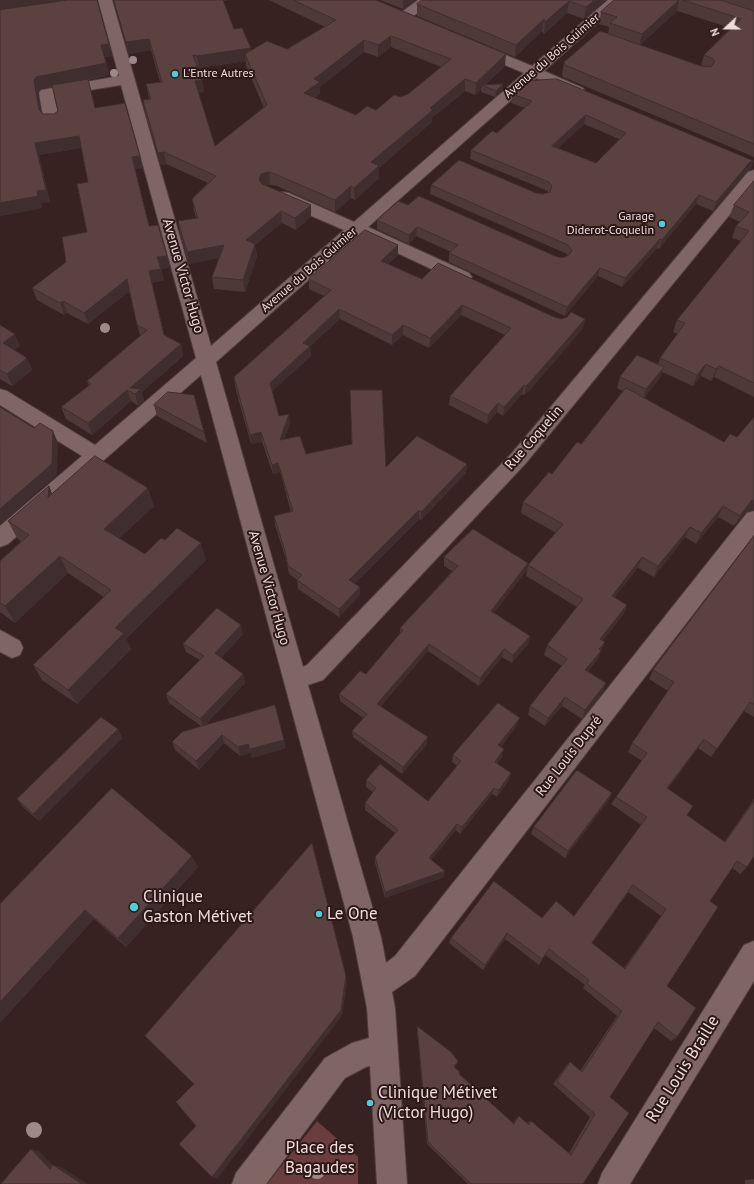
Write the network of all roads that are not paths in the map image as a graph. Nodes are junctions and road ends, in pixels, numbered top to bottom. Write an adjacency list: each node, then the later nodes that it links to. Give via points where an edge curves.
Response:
1 (426, 0): 6 (street)
2 (616, 0): 8 (street, Avenue du Bois Guimier)
3 (109, 1): 4 (street); 12 (street, Avenue Victor Hugo)
4 (90, 4)
5 (390, 11): 6 (street)
6 (404, 17): 7 (street)
7 (418, 23)
8 (581, 31): 9 (street); 11 (street, Avenue du Bois Guimier)
9 (598, 37)
10 (468, 44): 11 (street)
11 (533, 72): 13 (street); 15 (street, Avenue du Bois Guimier)
12 (128, 79): 14 (street, via 46,93); 23 (street, Avenue Victor Hugo)
13 (590, 96)
14 (52, 122)
15 (441, 154): 16 (street); 18 (street, Avenue du Bois Guimier)
16 (459, 161)
17 (752, 167): 28 (street, Rue Coquelin, via 519,458 314,673)
18 (401, 189): 20 (street); 21 (street, Avenue du Bois Guimier)
19 (270, 191): 21 (street)
20 (419, 197)
21 (357, 228): 22 (street); 23 (street, Avenue du Bois Guimier)
22 (481, 285)
23 (206, 358): 25 (street, Avenue du Bois Guimier); 28 (street, Avenue Victor Hugo)
24 (0, 396): 25 (street)
25 (96, 455): 27 (street, Avenue du Bois Guimier)
26 (754, 519): 30 (street, Rue Louis Dupré, via 405,966)
27 (0, 538)
28 (294, 680): 30 (street, Avenue Victor Hugo, via 361,913)
29 (754, 955): 34 (street, Rue Louis Braille)
30 (377, 986): 31 (street, Avenue Victor Hugo)
31 (384, 1050): 32 (street, Avenue Victor Hugo); 33 (street, via 362,1053 335,1068)
32 (396, 1180)
33 (247, 1184)
34 (612, 1184)

